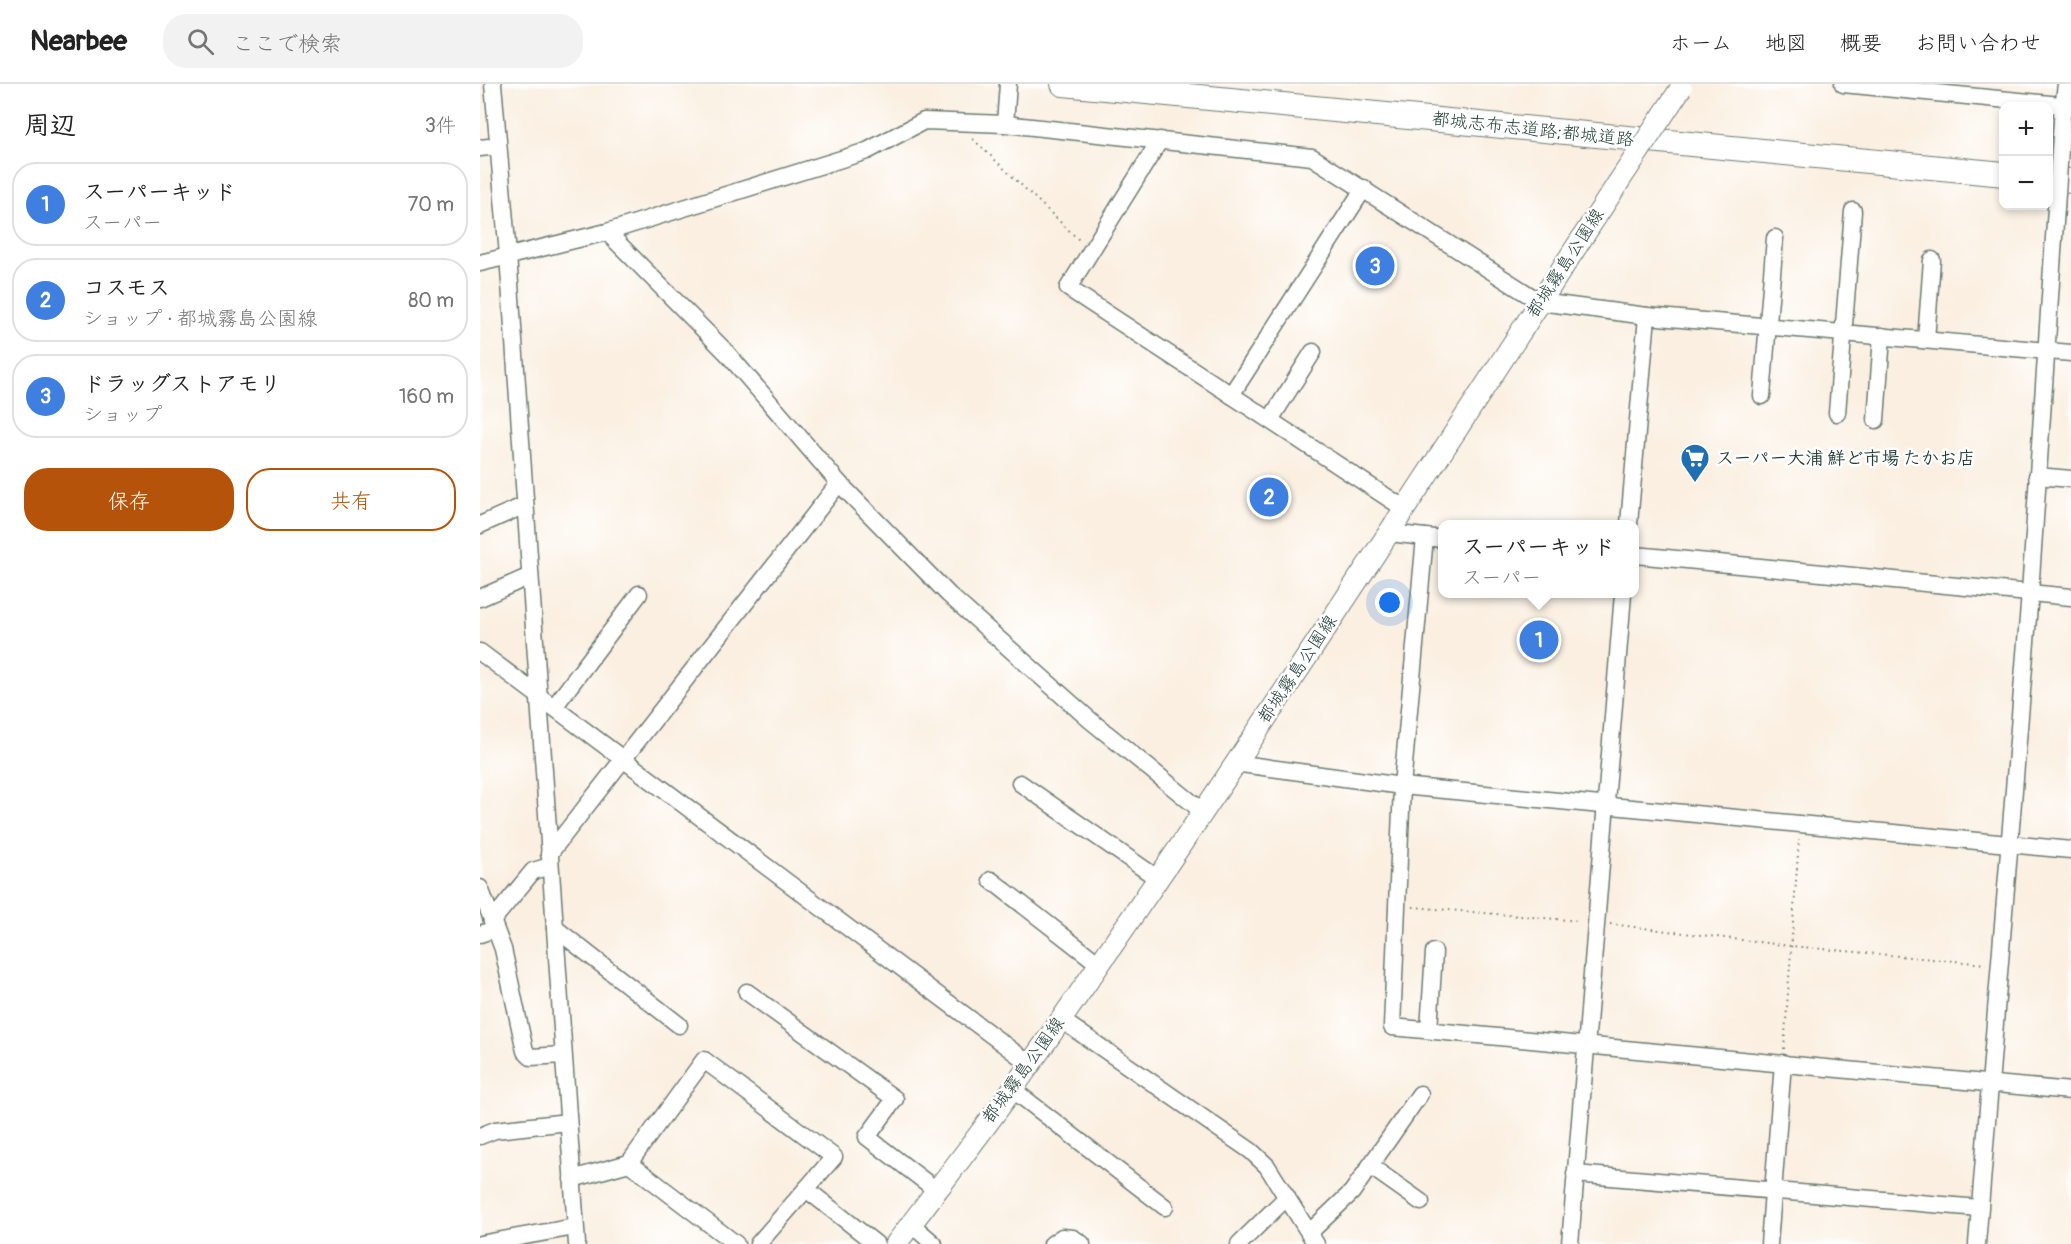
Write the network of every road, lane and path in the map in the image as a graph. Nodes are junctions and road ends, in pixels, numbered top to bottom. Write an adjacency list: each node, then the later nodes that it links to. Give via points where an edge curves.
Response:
1 (1008, 84): 8 (street)
2 (1063, 84): 13 (highway, 都城志布志道路;都城道路)
3 (1843, 84): 7 (street)
4 (2066, 84): 7 (street)
5 (1683, 86): 24 (main road, 都城霧島公園線, bridge)
6 (494, 92): 11 (street)
7 (2066, 110): 31 (street, bridge)
8 (1006, 118): 9 (street); 10 (street)
9 (954, 120): 18 (street, via 924,121 867,151); 20 (path)
10 (1160, 140): 16 (street, via 1297,153 1312,157); 20 (street)
11 (498, 146): 12 (street); 21 (street)
12 (480, 148)
13 (1999, 174)
14 (2053, 179): 15 (highway)
15 (2071, 181)
16 (1364, 188): 24 (street); 33 (street)
17 (1853, 211): 27 (street)
18 (607, 232): 21 (street); 40 (street, via 726,352)
19 (1775, 238): 26 (street)
20 (1090, 251): 33 (street, via 1068,288)
21 (508, 255): 23 (street); 41 (street)
22 (1932, 260): 29 (street)
23 (480, 263)
24 (1540, 302): 25 (street); 42 (main road, 都城霧島公園線)
25 (1647, 316): 26 (street); 43 (street)
26 (1767, 326): 27 (street); 34 (street)
27 (1842, 332): 28 (street); 35 (street)
28 (1882, 336): 29 (street); 37 (street)
29 (1926, 340): 31 (street)
30 (1313, 352): 36 (street)
31 (2047, 352): 32 (street); 38 (street)
32 (2071, 353)
33 (1231, 395): 36 (street)
34 (1762, 396)
35 (1837, 413)
36 (1270, 420): 42 (street)
37 (1876, 420)
38 (2037, 476): 39 (street); 50 (street)
39 (2071, 479)
40 (839, 483): 58 (street); 63 (street, via 949,596 1090,720)
41 (525, 505): 44 (street); 49 (street)
42 (1405, 508): 45 (main road, 都城霧島公園線)
43 (1629, 520)
44 (480, 525)
45 (1389, 533): 46 (street); 59 (main road, 都城霧島公園線)
46 (1425, 537): 47 (street); 61 (street)
47 (1438, 538)
48 (1639, 555): 50 (street)
49 (530, 576): 53 (street); 56 (street)
50 (2030, 593): 52 (street); 65 (street)
51 (639, 594): 57 (street)
52 (2071, 597)
53 (480, 598)
54 (1623, 598): 62 (street)
55 (480, 652): 56 (street)
56 (538, 696): 57 (street); 67 (street)
57 (554, 707): 58 (street)
58 (624, 759): 67 (street); 86 (street)
59 (1234, 763): 61 (street); 63 (main road, 都城霧島公園線)
60 (1020, 783): 68 (street)
61 (1402, 786): 62 (street); 71 (street)
62 (1605, 804): 64 (street); 72 (street)
63 (1202, 811): 68 (main road, 都城霧島公園線)
64 (1801, 825): 65 (street); 75 (path)
65 (2008, 842): 66 (street); 78 (street)
66 (2071, 850)
67 (550, 860): 73 (street, via 533,871); 74 (street)
68 (1157, 878): 77 (main road, 都城霧島公園線)
69 (991, 880): 77 (street)
70 (480, 888): 73 (street)
71 (1396, 906): 72 (path); 82 (street, via 1392,1027)
72 (1595, 923): 75 (path); 83 (street)
73 (489, 928): 84 (street, via 503,949 525,1051 531,1057)
74 (555, 928): 81 (street); 84 (street)
75 (1791, 946): 78 (path); 85 (path)
76 (1434, 952): 82 (street)
77 (1099, 963): 80 (main road, 都城霧島公園線)
78 (1998, 965): 87 (street)
79 (747, 992): 98 (street, via 896,1099 867,1137)
80 (1060, 1019): 86 (main road, 都城霧島公園線); 100 (street, via 1251,1151 1267,1166)
81 (680, 1026)
82 (1429, 1030): 83 (street)
83 (1586, 1044): 85 (street); 95 (street)
84 (564, 1055): 91 (street)
85 (1783, 1063): 87 (street); 99 (street)
86 (1030, 1064): 88 (main road, 都城霧島公園線)
87 (1989, 1084): 89 (street); 103 (street)
88 (1012, 1089): 98 (main road, 都城霧島公園線); 102 (street)
89 (2071, 1091)
90 (1420, 1094): 94 (street)
91 (568, 1122): 92 (street, via 495,1130); 96 (street)
92 (480, 1136)
93 (629, 1163): 96 (street); 97 (street, via 704,1060 834,1157); 109 (street)
94 (1370, 1166): 101 (street); 106 (street)
95 (1575, 1174): 99 (street); 116 (street)
96 (572, 1179): 105 (street)
97 (806, 1189): 107 (street); 110 (street)
98 (936, 1190): 104 (main road, 都城霧島公園線)
99 (1772, 1190): 103 (street); 117 (street)
100 (1287, 1197): 106 (street); 115 (street)
101 (1420, 1202)
102 (1165, 1207)
103 (1979, 1208): 118 (street)
104 (911, 1224): 111 (main road, 都城霧島公園線); 112 (street)
105 (576, 1235): 108 (street)
106 (1313, 1238)
107 (764, 1242)
108 (480, 1244)
109 (736, 1244)
110 (876, 1244)
111 (896, 1244)
112 (934, 1244)
113 (1052, 1244): 114 (street, via 1062,1237)
114 (1082, 1244)
115 (1239, 1244)
116 (1570, 1244)
117 (1769, 1244)
118 (1977, 1244)

